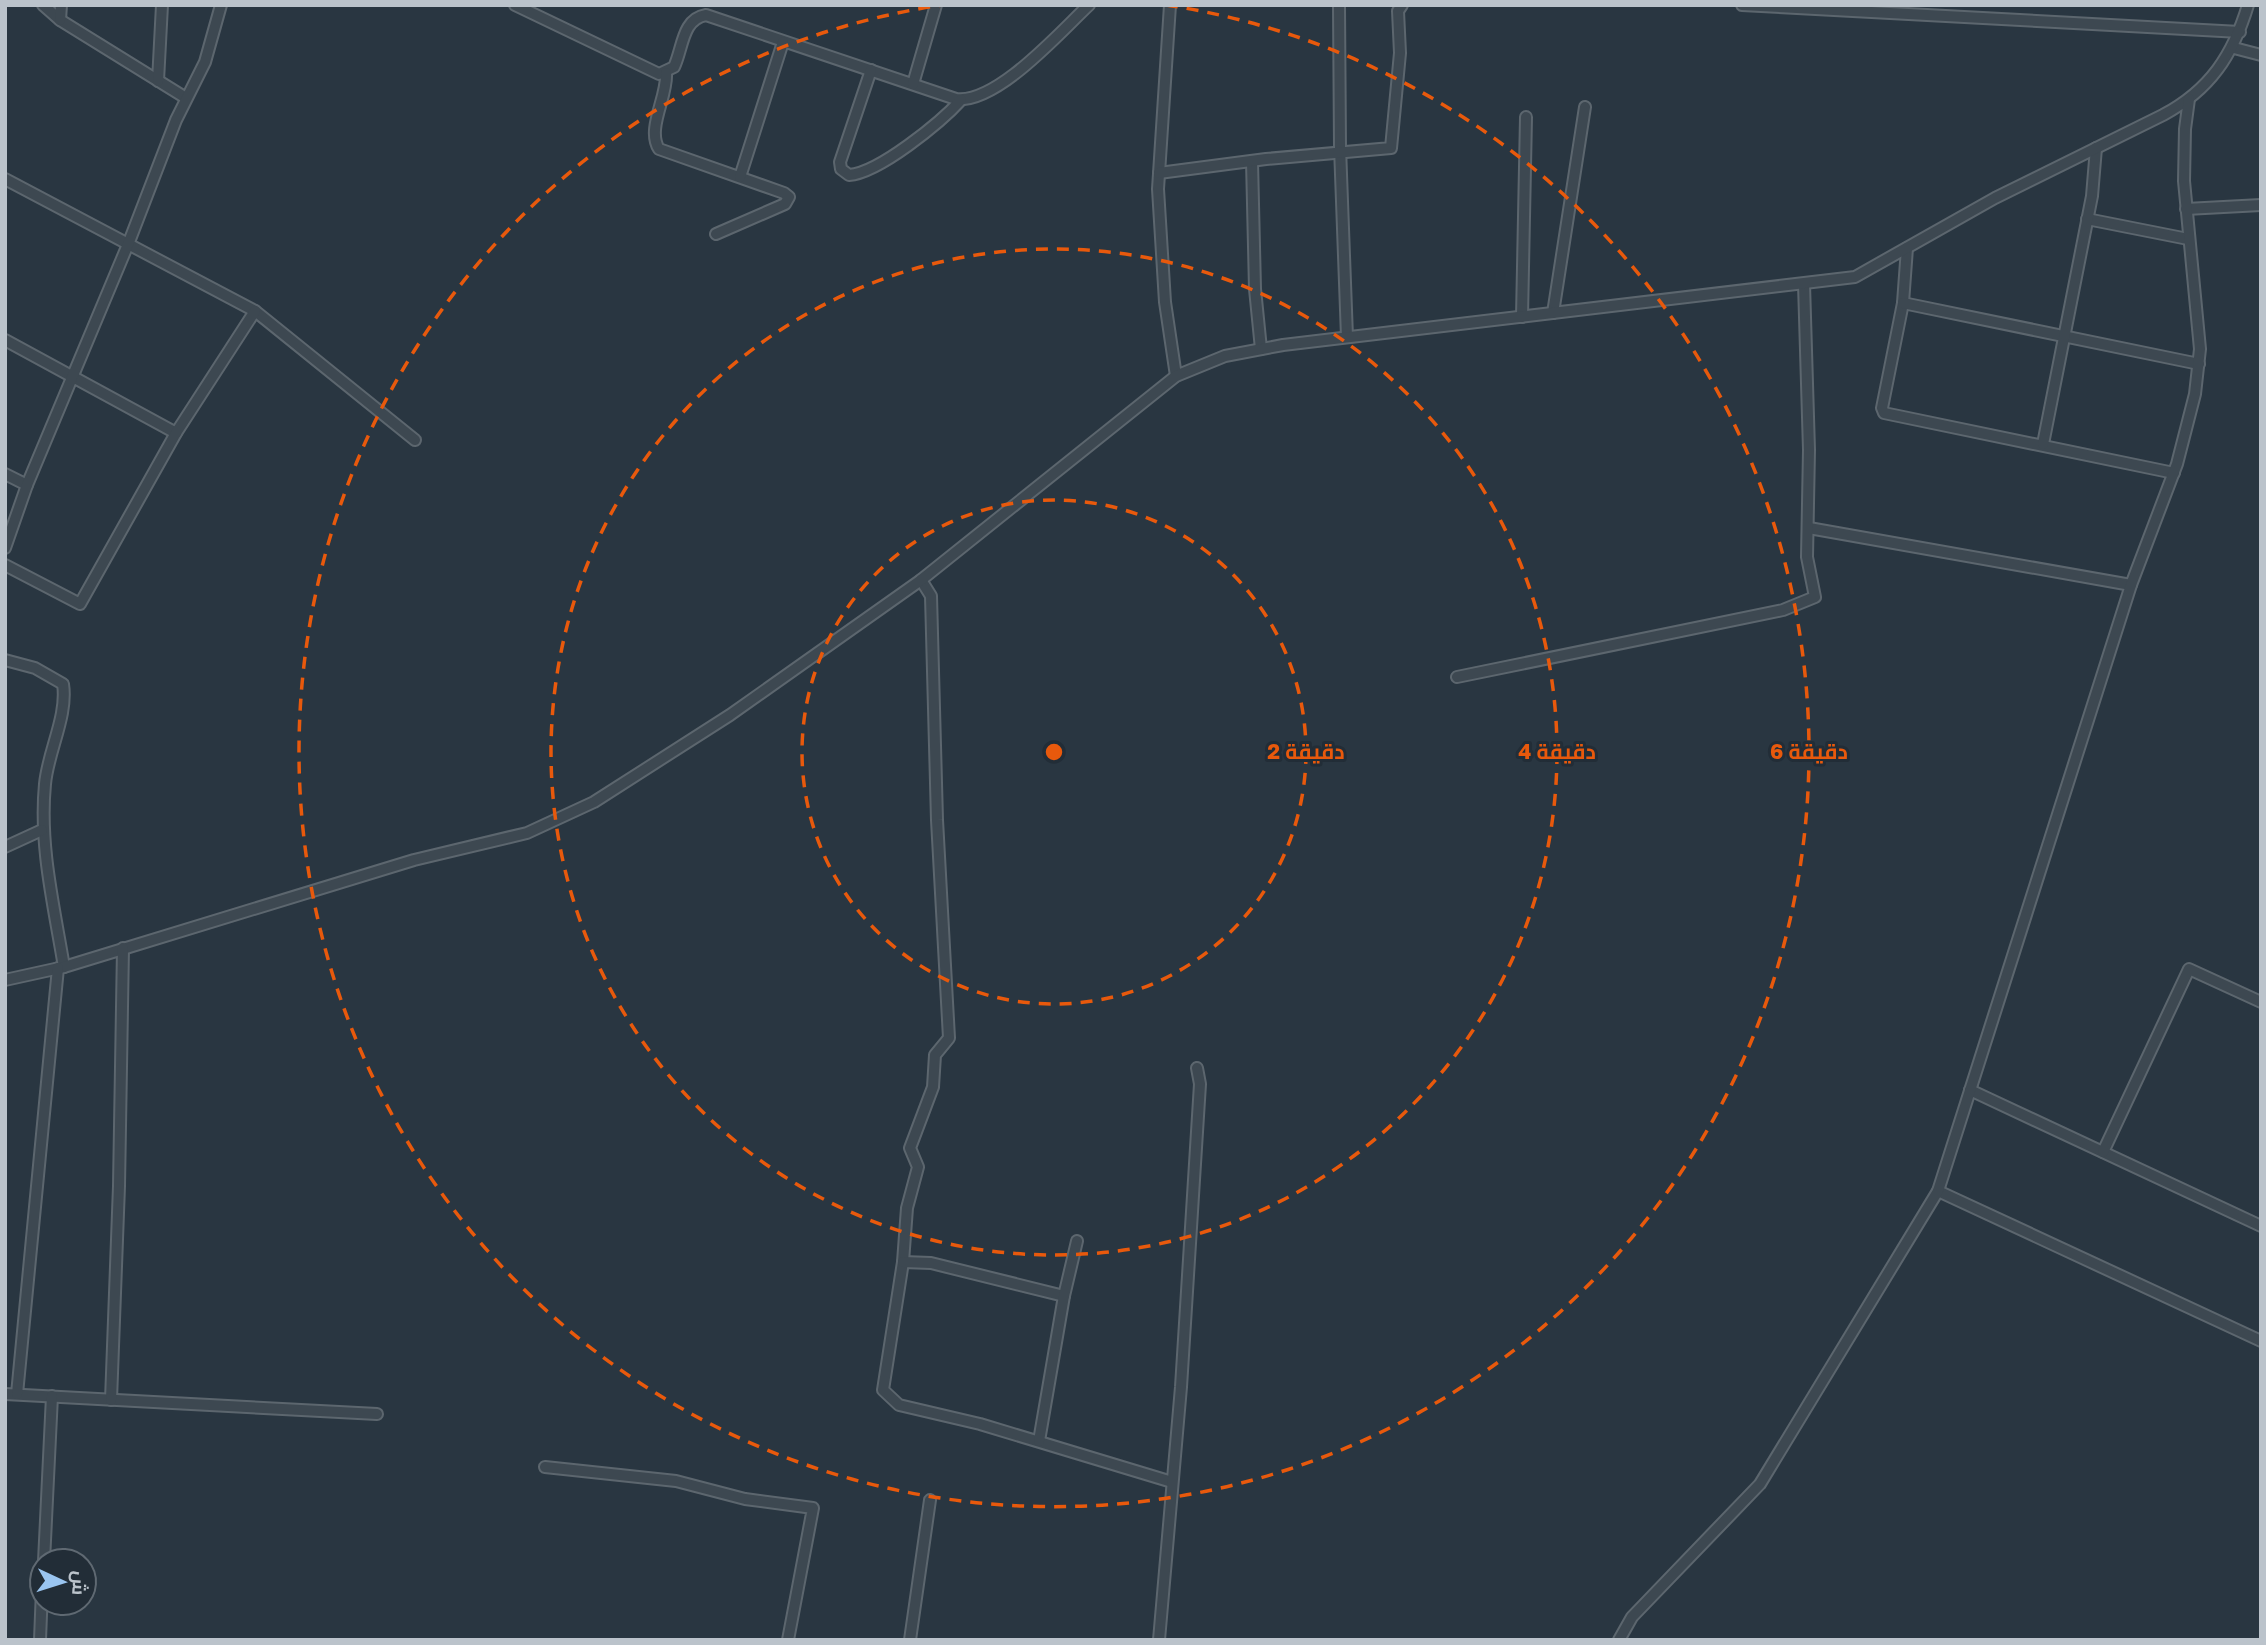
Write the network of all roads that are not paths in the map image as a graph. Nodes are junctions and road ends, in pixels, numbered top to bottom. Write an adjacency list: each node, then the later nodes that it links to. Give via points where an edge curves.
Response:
1 (43, 5): 13 (street)
2 (61, 5): 13 (street)
3 (162, 5): 20 (street)
4 (221, 5): 22 (street, via 205,62)
5 (515, 5): 19 (street, via 655,73)
6 (936, 5): 21 (street)
7 (1089, 5): 24 (street, via 1011,75 978,97)
8 (1170, 5): 30 (street)
9 (1402, 5): 28 (street, via 1398,11 1400,53 1391,148)
10 (1742, 5): 14 (street)
11 (2248, 5): 14 (street)
12 (1339, 6): 28 (street)
13 (60, 20): 20 (street)
14 (2241, 32): 16 (street)
15 (783, 42): 18 (street); 19 (street, via 702,16 688,24 676,64); 31 (street)
16 (2234, 48): 17 (street); 23 (street, via 2212,79)
17 (2261, 55)
18 (871, 70): 21 (street); 24 (street, via 840,162 849,175 919,138)
19 (666, 73): 31 (street, via 666,95 654,133 659,149)
20 (158, 80): 22 (street)
21 (914, 84): 24 (street)
22 (186, 98): 38 (street)
23 (2189, 99): 27 (street); 34 (street, via 2184,143)
24 (961, 100)
25 (1585, 107): 43 (street)
26 (1527, 117): 44 (street)
27 (2096, 148): 35 (street); 39 (street)
28 (1341, 153): 29 (street); 46 (street)
29 (1252, 161): 30 (street); 48 (street)
30 (1159, 173): 51 (street, via 1165,302)
31 (740, 177): 36 (street, via 784,192 789,201)
32 (5, 179): 38 (street)
33 (2261, 205): 34 (street)
34 (2186, 209): 37 (street)
35 (2087, 219): 37 (street); 45 (street)
36 (716, 234)
37 (2188, 239): 49 (street)
38 (129, 242): 42 (street); 50 (street)
39 (1907, 248): 40 (street, via 1855,277); 41 (street)
40 (1804, 285): 43 (street); 58 (street)
41 (1903, 303): 45 (street); 54 (street, via 1884,413)
42 (255, 311): 52 (street); 53 (street)
43 (1553, 313): 44 (street)
44 (1522, 317): 46 (street)
45 (2064, 336): 49 (street); 54 (street)
46 (1347, 337): 48 (street)
47 (5, 340): 50 (street)
48 (1261, 349): 51 (street, via 1225,356)
49 (2199, 364): 55 (street)
50 (72, 375): 52 (street); 57 (street)
51 (1176, 376): 61 (street)
52 (176, 433): 60 (street, via 80,604)
53 (415, 440)
54 (2043, 444): 55 (street)
55 (2174, 473): 62 (street)
56 (5, 474): 57 (street)
57 (27, 485): 59 (street)
58 (1809, 528): 62 (street); 64 (street, via 1807,557 1816,592 1810,601)
59 (5, 548)
60 (5, 565)
61 (921, 580): 67 (street, via 693,739 552,823); 77 (street, via 931,596 949,1038 935,1055 933,1087 910,1148 918,1167 907,1208)
62 (2132, 584): 72 (street)
63 (5, 660): 65 (street, via 35,668 63,684 45,780)
64 (1457, 677)
65 (42, 830): 66 (street); 68 (street)
66 (5, 847)
67 (123, 948): 68 (street); 82 (street)
68 (61, 967): 69 (street); 80 (street)
69 (5, 980)
70 (2261, 1002): 73 (street, via 2189,969)
71 (1196, 1068): 86 (street, via 1200,1084)
72 (1970, 1090): 73 (street); 74 (street)
73 (2103, 1152): 75 (street)
74 (1938, 1191): 79 (street); 94 (street, via 1760,1484 1632,1617)
75 (2261, 1227)
76 (1077, 1241): 78 (street)
77 (903, 1262): 78 (street, via 930,1263); 84 (street, via 883,1391 899,1405)
78 (1064, 1296): 84 (street)
79 (2261, 1341)
80 (11, 1394): 81 (street)
81 (52, 1396): 82 (street); 88 (street)
82 (111, 1399): 83 (street)
83 (377, 1414)
84 (1039, 1441): 86 (street)
85 (545, 1467): 91 (street, via 676,1481 745,1499 813,1508)
86 (1172, 1482): 93 (street)
87 (930, 1500): 92 (street)
88 (45, 1547)
89 (41, 1617): 90 (street)
90 (40, 1640)
91 (788, 1640)
92 (909, 1640)
93 (1159, 1640)
94 (1619, 1640)

